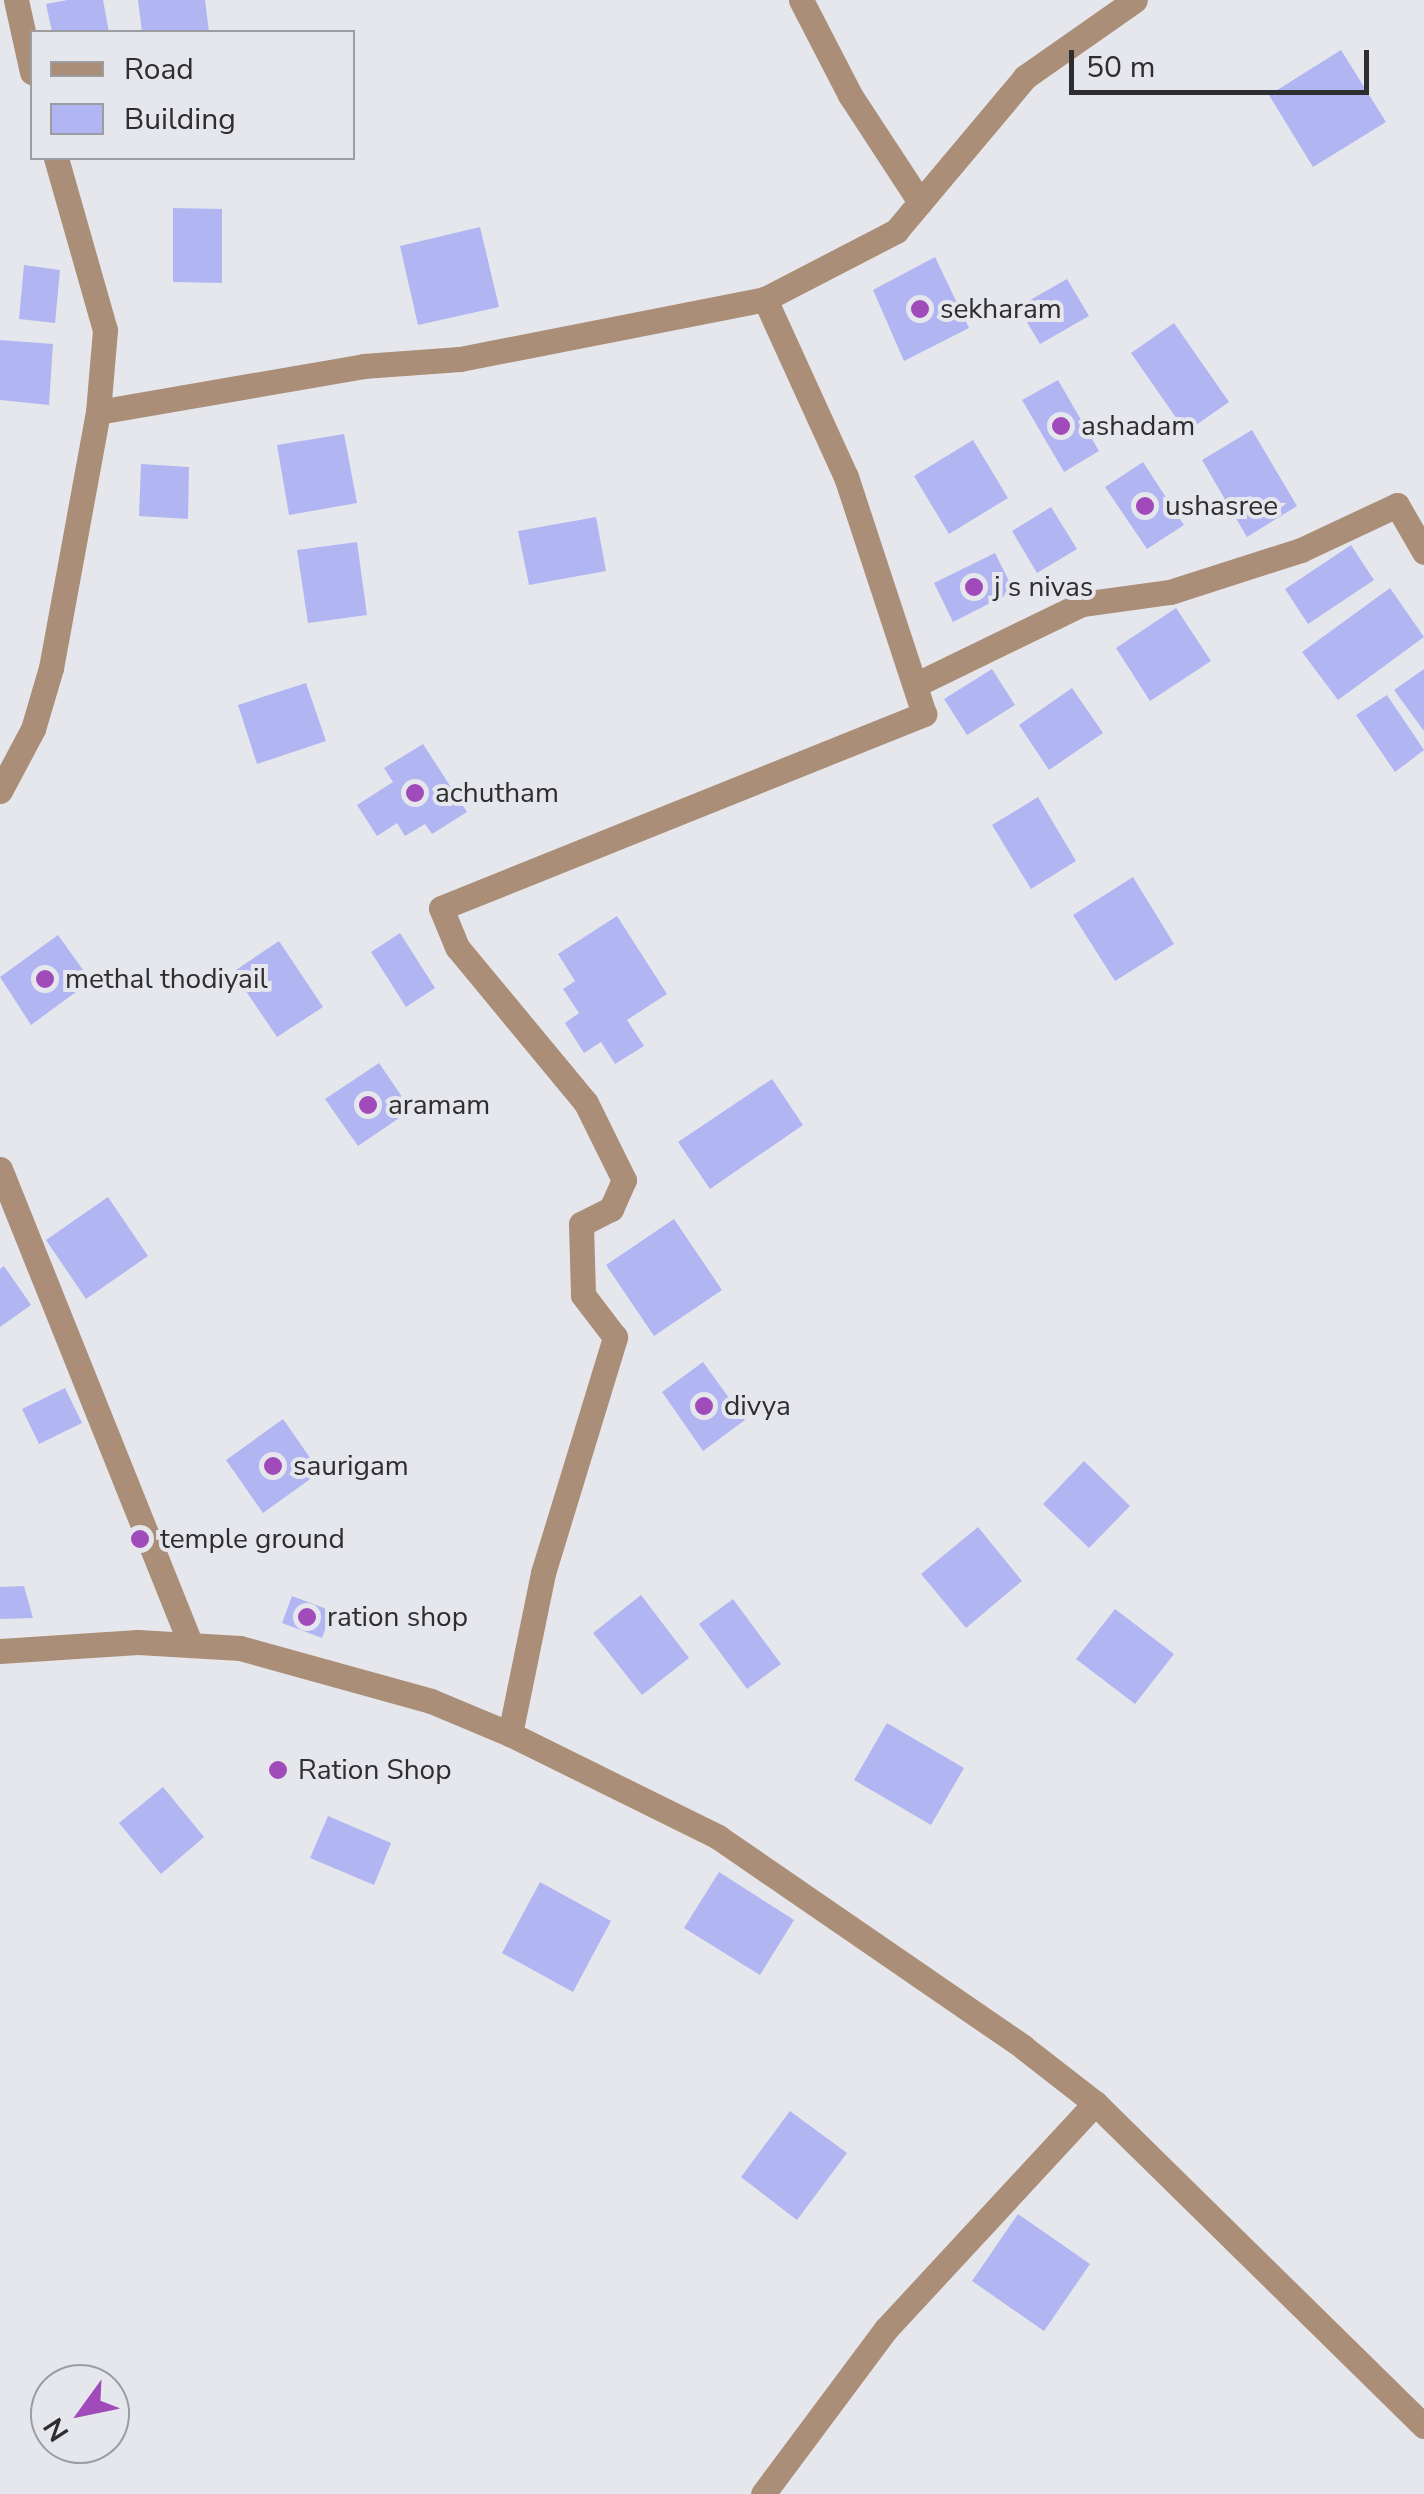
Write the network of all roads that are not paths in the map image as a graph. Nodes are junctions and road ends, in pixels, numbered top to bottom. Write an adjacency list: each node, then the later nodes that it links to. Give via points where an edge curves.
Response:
1 (16, 0): 4 (street)
2 (801, 0): 6 (street, via 850,94)
3 (1135, 0): 6 (street, via 1024,77)
4 (30, 63)
5 (57, 160): 8 (street, via 105,330)
6 (920, 202): 7 (street, via 896,231)
7 (764, 300): 8 (street, via 460,359 363,366); 10 (street, via 846,477)
8 (98, 412): 11 (street, via 51,668 32,730)
9 (1424, 552): 10 (street, via 1396,504 1301,550 1170,592 1082,604)
10 (915, 684): 15 (street, via 924,714 441,908 457,947 586,1103 624,1180 610,1209 581,1224 583,1295 615,1338 542,1573)
11 (0, 791)
12 (0, 1169): 13 (street)
13 (191, 1646): 14 (street, via 138,1642); 15 (street, via 240,1648 431,1701)
14 (0, 1651)
15 (510, 1734): 16 (street, via 718,1837)
16 (1095, 2103): 17 (street); 18 (street, via 886,2329)
17 (1424, 2426)
18 (763, 2494)

